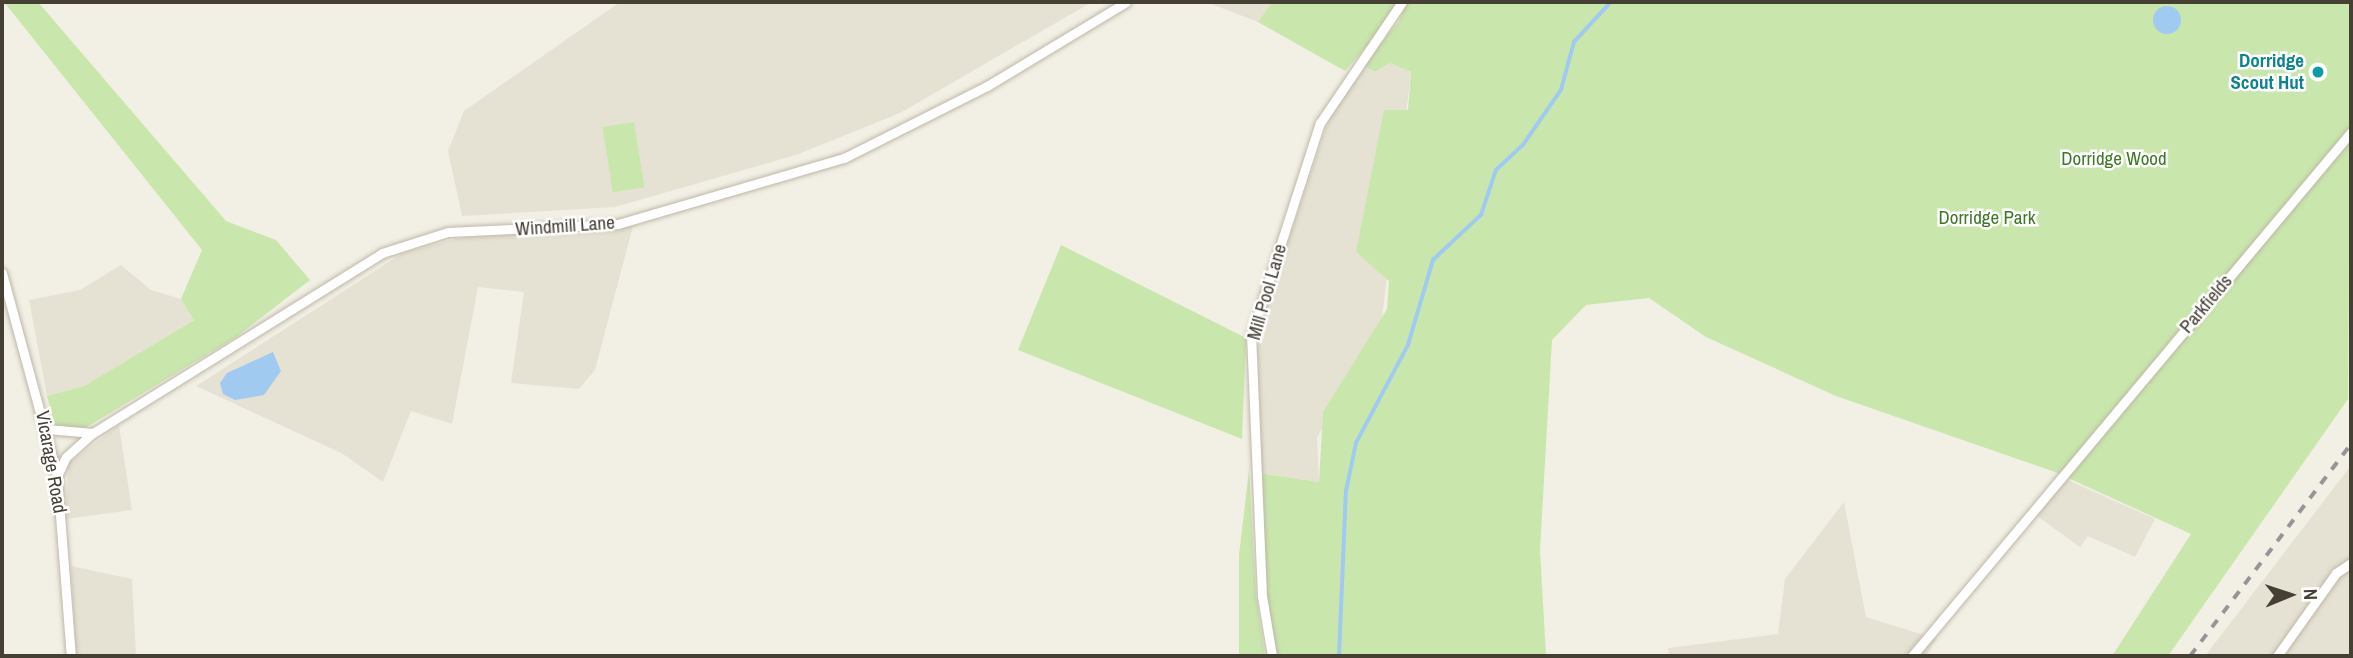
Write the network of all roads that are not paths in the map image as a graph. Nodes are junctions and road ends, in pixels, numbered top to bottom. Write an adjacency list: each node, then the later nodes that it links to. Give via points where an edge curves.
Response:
1 (1126, 2): 6 (street, Windmill Lane, via 986,86 845,158 618,224 448,232 382,253)
2 (1402, 2): 10 (street, Mill Pool Lane, via 1320,123 1251,336 1262,596)
3 (2351, 132): 11 (street, Parkfields, via 2059,475)
4 (2, 273): 5 (street, Vicarage Road)
5 (47, 429): 6 (street); 7 (street, Vicarage Road)
6 (93, 433): 7 (street, Windmill Lane, via 66,457)
7 (57, 476): 9 (street, Vicarage Road)
8 (2351, 563): 12 (street, via 2336,573)
9 (71, 656)
10 (1272, 656)
11 (1912, 656)
12 (2277, 656)

